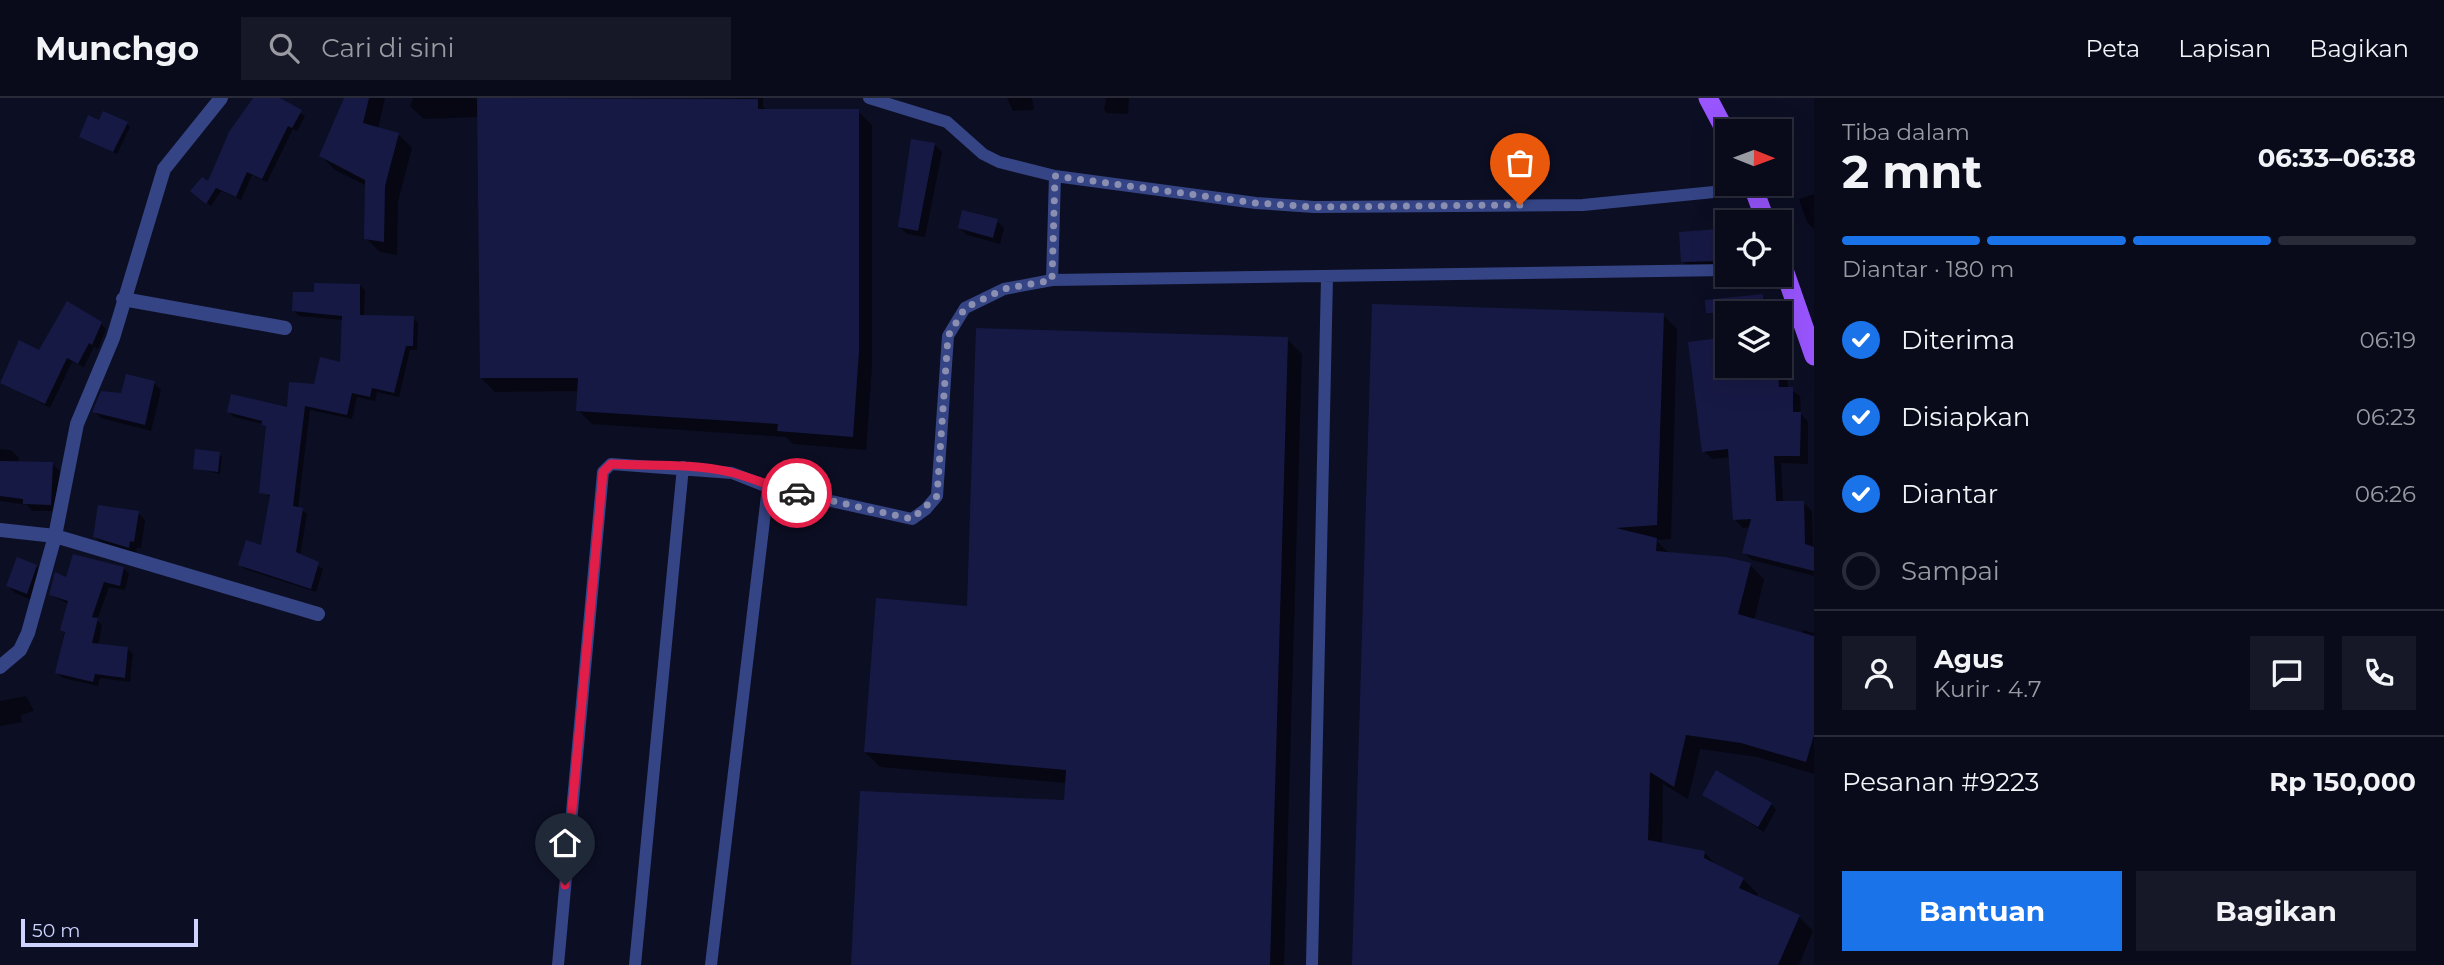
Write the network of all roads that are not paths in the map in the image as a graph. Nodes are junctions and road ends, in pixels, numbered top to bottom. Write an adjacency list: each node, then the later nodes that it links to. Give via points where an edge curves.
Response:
1 (221, 98): 11 (street, via 164,169)
2 (869, 98): 5 (lane, via 947,122 999,162)
3 (1708, 98): 4 (main road)
4 (1719, 119)
5 (1055, 176): 6 (lane, via 1314,207 1583,205); 9 (lane)
6 (1715, 190)
7 (1715, 270): 8 (lane)
8 (1327, 277): 9 (lane); 23 (lane)
9 (1052, 280): 15 (lane, via 1004,289 965,308 948,336 937,496 926,509 912,519)
10 (1789, 287): 13 (main road)
11 (123, 299): 12 (street); 17 (street, via 113,338 77,424)
12 (285, 328)
13 (1814, 356)
14 (683, 467): 15 (lane, via 732,472); 20 (lane, via 611,464 603,472); 21 (lane)
15 (768, 487): 22 (lane)
16 (0, 530): 17 (street)
17 (55, 536): 18 (street); 19 (street, via 28,633 20,650)
18 (318, 614)
19 (0, 667)
20 (558, 965)
21 (635, 965)
22 (711, 965)
23 (1312, 965)

